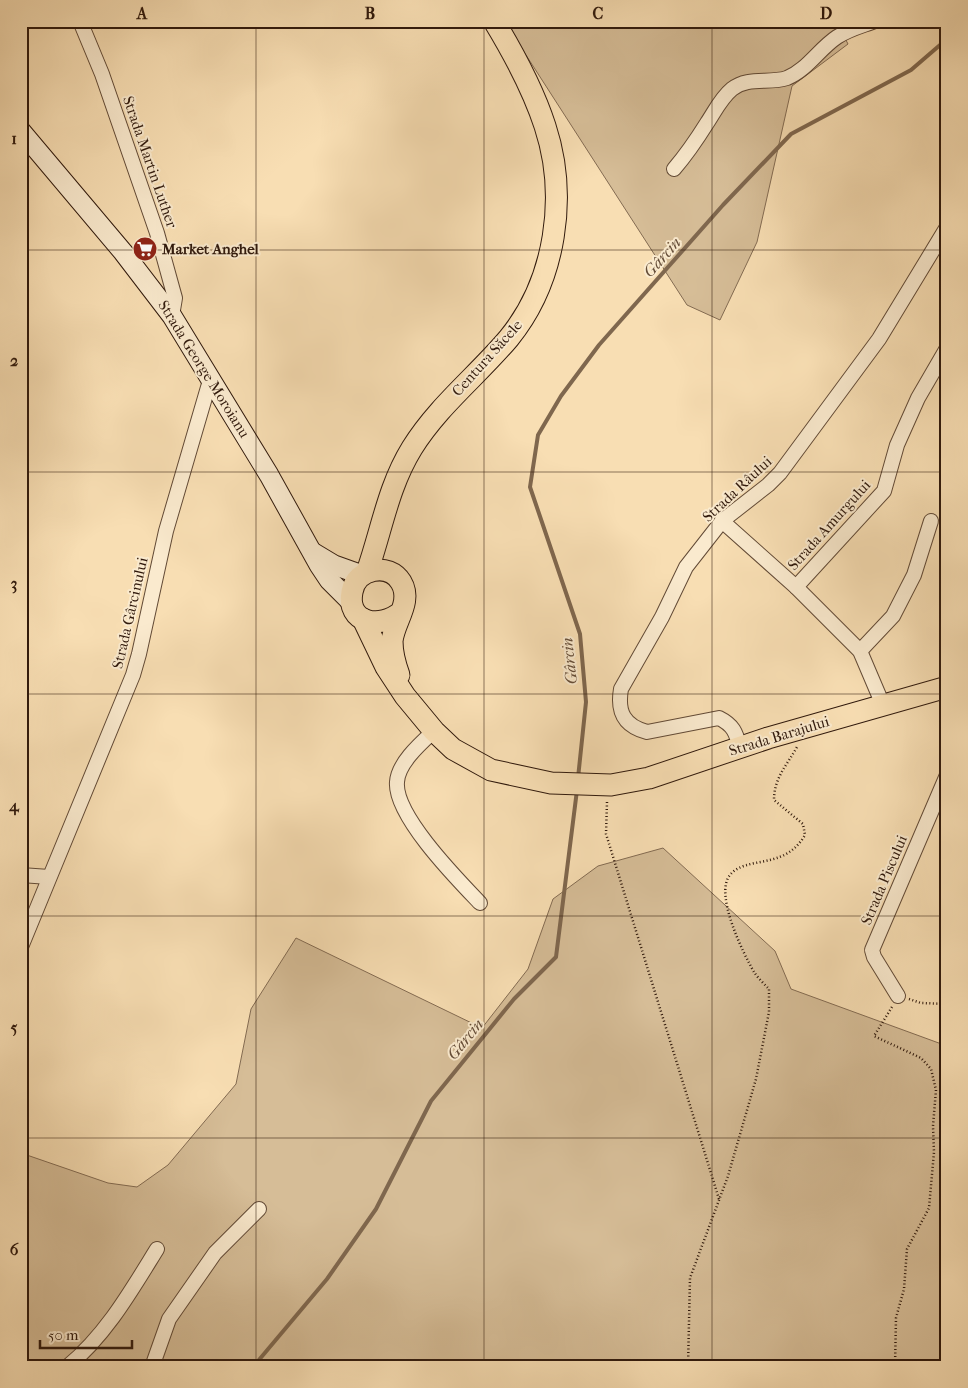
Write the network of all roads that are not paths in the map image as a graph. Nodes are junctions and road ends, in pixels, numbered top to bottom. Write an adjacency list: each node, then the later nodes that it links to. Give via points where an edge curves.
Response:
1 (80, 21): 7 (street, Strada Martin Luther, via 102,74 157,233 175,298)
2 (494, 21): 10 (main road, Centura Săcele, via 522,73 551,150 555,187 552,245 541,283 522,320 413,446 394,481)
3 (875, 21): 5 (street, via 836,38 798,72 786,78 754,80 734,87 724,96)
4 (21, 130): 7 (main road, Strada George Moroianu, via 129,259)
5 (674, 170)
6 (947, 227): 11 (street, Strada Râului, via 879,339 780,472)
7 (172, 316): 9 (main road, Strada George Moroianu)
8 (947, 348): 16 (street, Strada Amurgului, via 896,445 884,491)
9 (211, 377): 13 (main road, Strada George Moroianu); 28 (street, Strada Gârcinului, via 166,530 140,654)
10 (383, 514): 14 (main road, Centura Săcele); 15 (main road, Centura Săcele, via 388,549)
11 (722, 521): 16 (street); 24 (street, Strada Râului, via 686,567 621,689 619,699 622,716 636,730 647,732 719,718 736,731)
12 (931, 521): 19 (street, via 914,575 893,616)
13 (311, 550): 14 (main road, Strada George Moroianu, via 334,565); 17 (main road, Strada George Moroianu, via 329,580)
14 (365, 574): 15 (main road, via 375,570 390,572); 17 (main road, via 355,583 352,592)
15 (402, 583): 18 (main road, via 405,602)
16 (796, 587): 19 (street)
17 (358, 611): 18 (main road, via 374,623 392,620); 21 (main road, Strada George Moroianu, via 386,667)
18 (401, 612): 21 (main road, Strada George Moroianu, via 392,641)
19 (860, 651): 22 (street)
20 (947, 687): 22 (main road, Strada Barajului)
21 (405, 696): 23 (main road, Strada George Moroianu)
22 (883, 706): 24 (main road, Strada Barajului)
23 (434, 731): 26 (main road, Strada George Moroianu, via 468,759); 29 (street, via 410,753 396,781 398,798 440,861)
24 (740, 748): 26 (main road, Strada Barajului, via 668,773 611,784 551,783)
25 (947, 774): 31 (street, Strada Piscului, via 872,950)
26 (516, 777)
27 (21, 875): 28 (street)
28 (49, 877): 30 (street, Strada Gârcinului)
29 (480, 903)
30 (21, 947)
31 (898, 996)
32 (259, 1209): 35 (street, via 215,1253 169,1319)
33 (157, 1249): 34 (street, via 116,1315)
34 (67, 1367)
35 (152, 1367)

